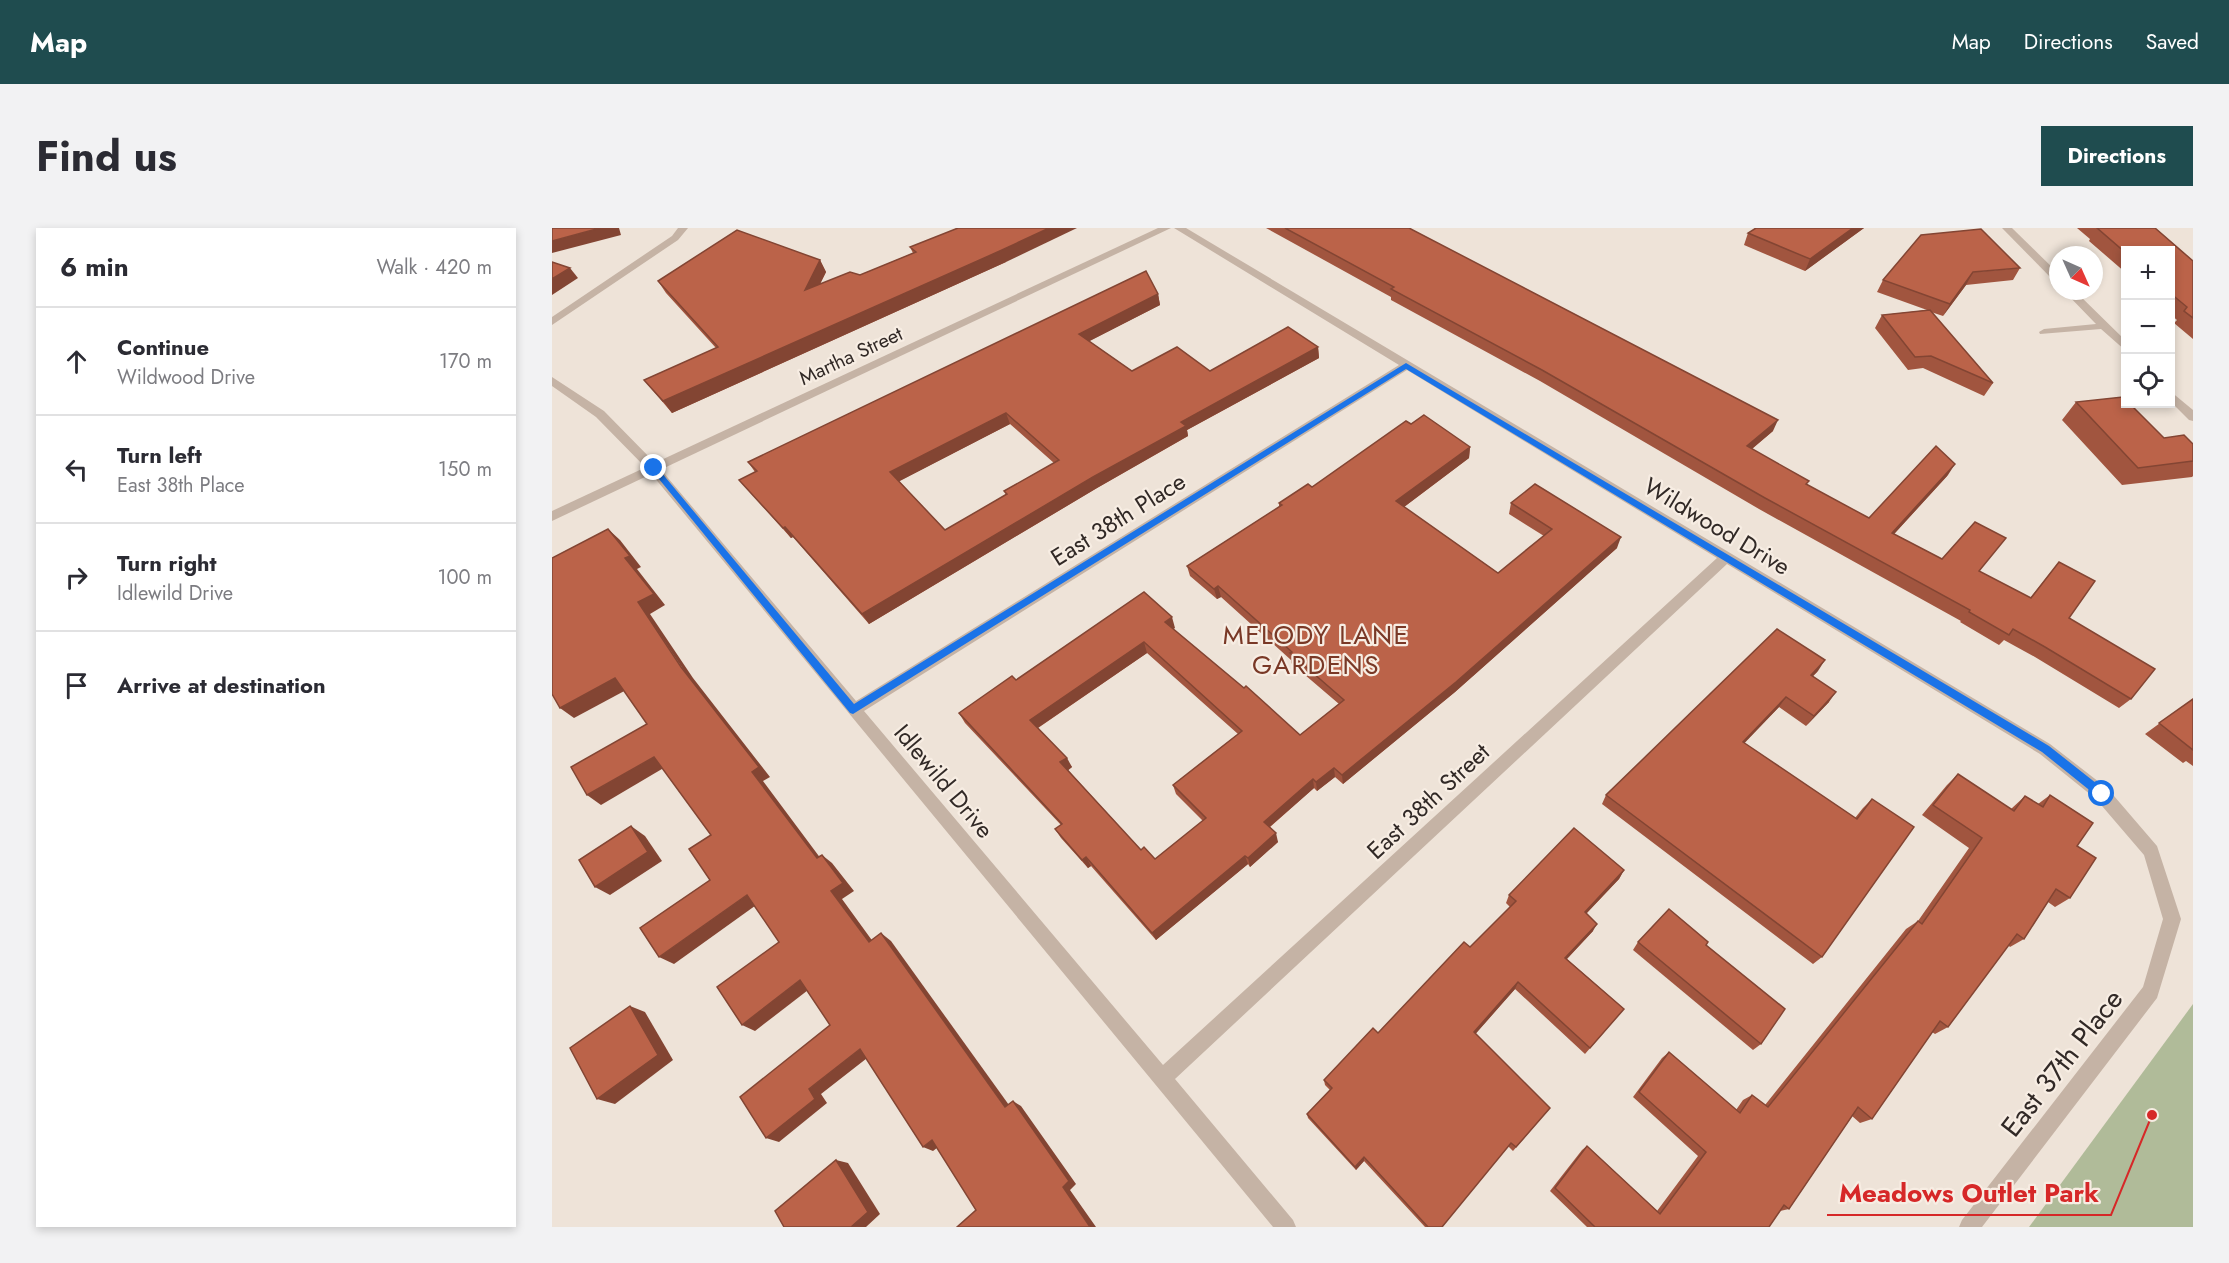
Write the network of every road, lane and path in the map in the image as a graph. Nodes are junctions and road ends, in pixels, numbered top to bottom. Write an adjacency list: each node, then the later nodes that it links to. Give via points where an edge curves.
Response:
1 (683, 228): 7 (street, via 675,238)
2 (1166, 228): 15 (street, Martha Street)
3 (1179, 228): 11 (street, Wildwood Drive)
4 (2007, 228): 5 (street)
5 (2049, 270)
6 (2078, 300): 8 (street)
7 (552, 322)
8 (2104, 326): 9 (street); 10 (street)
9 (2044, 332)
10 (2121, 343)
11 (1406, 366): 17 (street, Wildwood Drive); 18 (street, East 38th Place)
12 (552, 381): 15 (street, Idlewild Drive, via 600,414)
13 (2175, 399): 14 (street)
14 (2193, 417)
15 (654, 468): 16 (street, Martha Street); 18 (street, Idlewild Drive)
16 (552, 516)
17 (1726, 558): 19 (street, Wildwood Drive, via 2045,749 2102,794 2151,851); 20 (street, East 38th Street)
18 (853, 710): 20 (street, Idlewild Drive)
19 (2172, 919): 22 (street, East 37th Place, via 2151,992)
20 (1161, 1079): 21 (street, Idlewild Drive)
21 (1286, 1227)
22 (1969, 1227)

